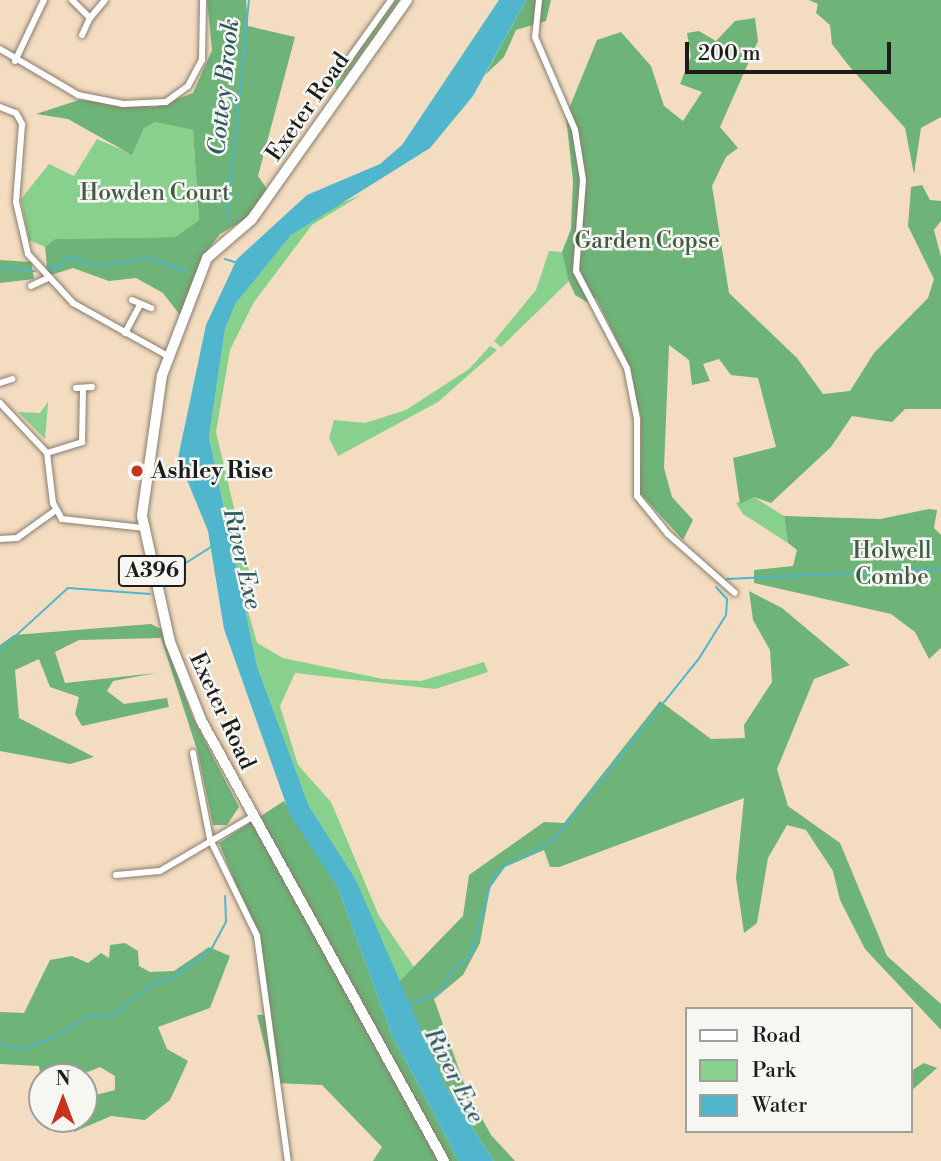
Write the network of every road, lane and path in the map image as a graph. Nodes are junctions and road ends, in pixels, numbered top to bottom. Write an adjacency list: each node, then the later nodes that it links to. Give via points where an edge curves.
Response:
1 (44, 0): 11 (street)
2 (72, 0): 8 (street)
3 (105, 0): 8 (street)
4 (203, 0): 11 (street, via 202,60 188,86 166,102 99,100)
5 (391, 0): 12 (street)
6 (407, 0): 20 (main road, Exeter Road / A396, via 237,234 221,244 201,271)
7 (539, 0): 31 (street, via 535,37 575,130 583,180 576,271 627,368 637,419 634,487 660,526)
8 (90, 18): 9 (street)
9 (82, 35)
10 (0, 48): 11 (street)
11 (15, 61)
12 (339, 74)
13 (0, 107): 14 (street, via 16,113 22,124 16,202 26,250)
14 (46, 279): 15 (street); 19 (street, via 80,309)
15 (31, 286)
16 (132, 300): 17 (street)
17 (140, 305): 18 (street); 19 (street)
18 (151, 307)
19 (125, 333): 20 (street)
20 (168, 356): 29 (main road, Exeter Road / A396, via 143,483)
21 (12, 379): 22 (street)
22 (0, 383)
23 (92, 387): 25 (street, via 80,389)
24 (0, 406): 27 (street)
25 (82, 442): 26 (street); 27 (street)
26 (90, 449)
27 (47, 453): 28 (street)
28 (56, 510): 29 (street, via 75,524); 30 (street, via 17,538)
29 (143, 528): 33 (main road, Exeter Road / A396, via 178,663)
30 (0, 539)
31 (735, 593)
32 (193, 753): 34 (street, Exeter Road)
33 (252, 817): 34 (street); 37 (main road, Exeter Road / A396)
34 (210, 839): 35 (street, via 160,871); 36 (street, Exeter Road, via 257,936)
35 (116, 875)
36 (288, 1161)
37 (444, 1161)

